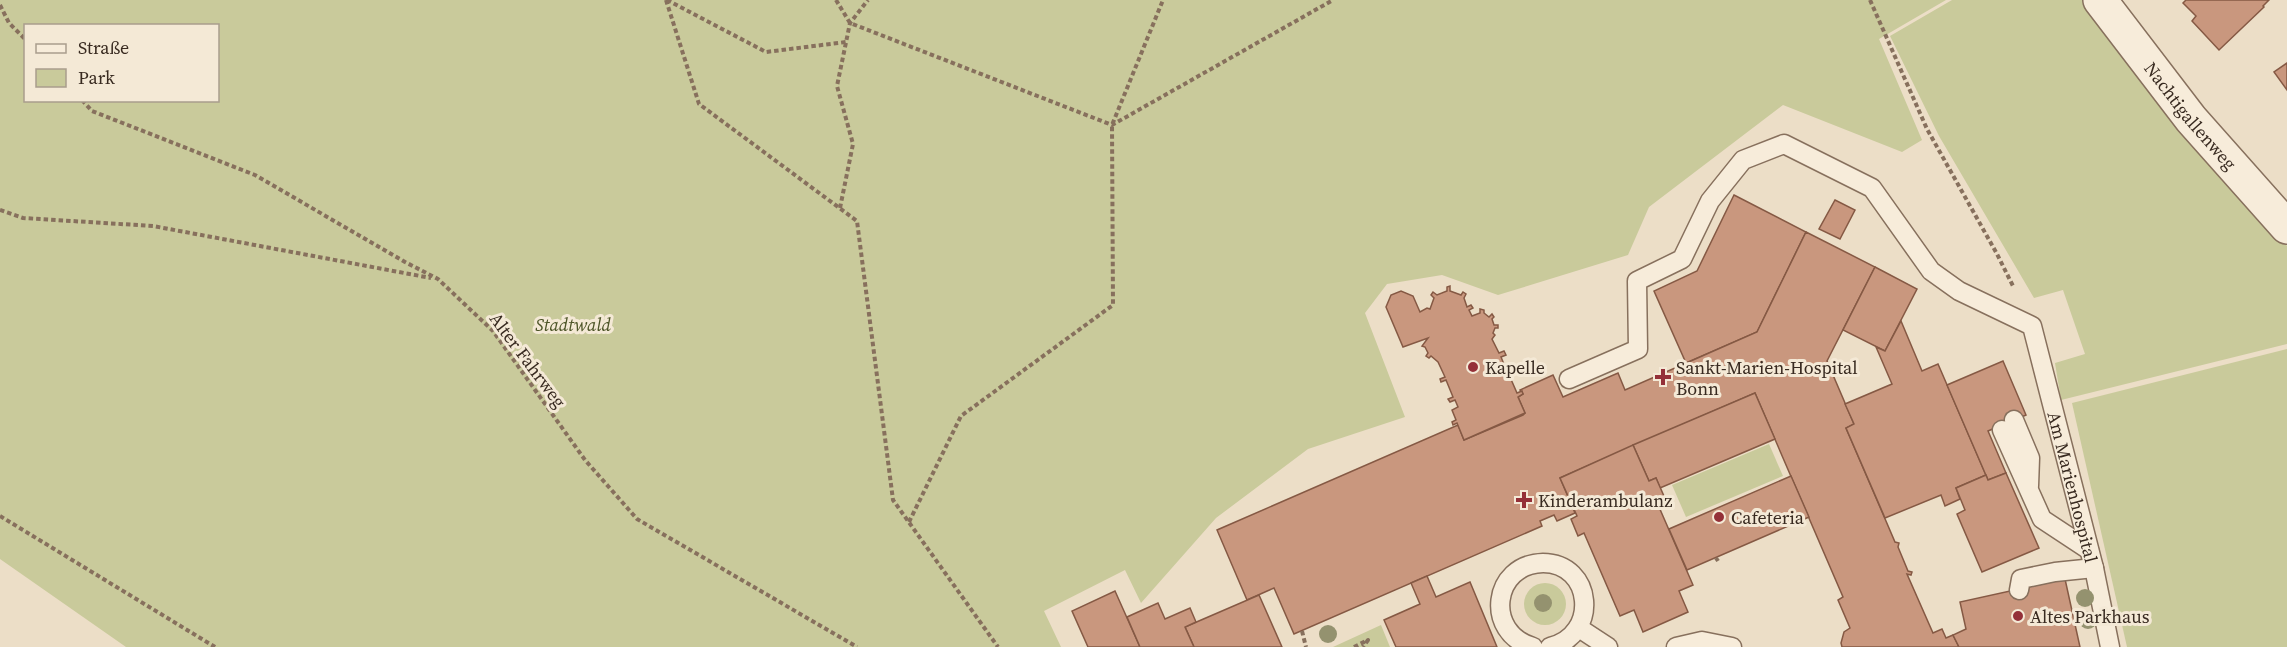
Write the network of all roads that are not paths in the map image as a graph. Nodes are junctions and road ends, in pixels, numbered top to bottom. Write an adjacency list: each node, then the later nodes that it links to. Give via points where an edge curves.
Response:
1 (2100, 0): 2 (street, Nachtigallenweg, via 2191,119)
2 (2287, 227)
3 (1569, 380): 5 (lane, Am Marienhospital, via 1638,349 1636,281 1682,259 1710,201 1743,160 1784,144 1872,188 1931,271 1959,291 2032,326)
4 (2008, 425): 5 (lane, via 2042,519)
5 (2089, 550): 6 (lane, Am Marienhospital)
6 (2094, 568): 7 (lane, via 2021,579); 14 (lane, Am Marienhospital)
7 (2019, 590)
8 (1579, 628): 9 (lane, via 1584,614 1580,585 1558,566 1531,564 1508,579 1499,605 1508,631 1518,641); 10 (lane, via 1570,638); 11 (lane)
9 (1533, 647)
10 (1550, 647)
11 (1608, 647)
12 (1676, 647): 13 (lane, via 1702,641)
13 (1732, 647)
14 (2110, 647)

